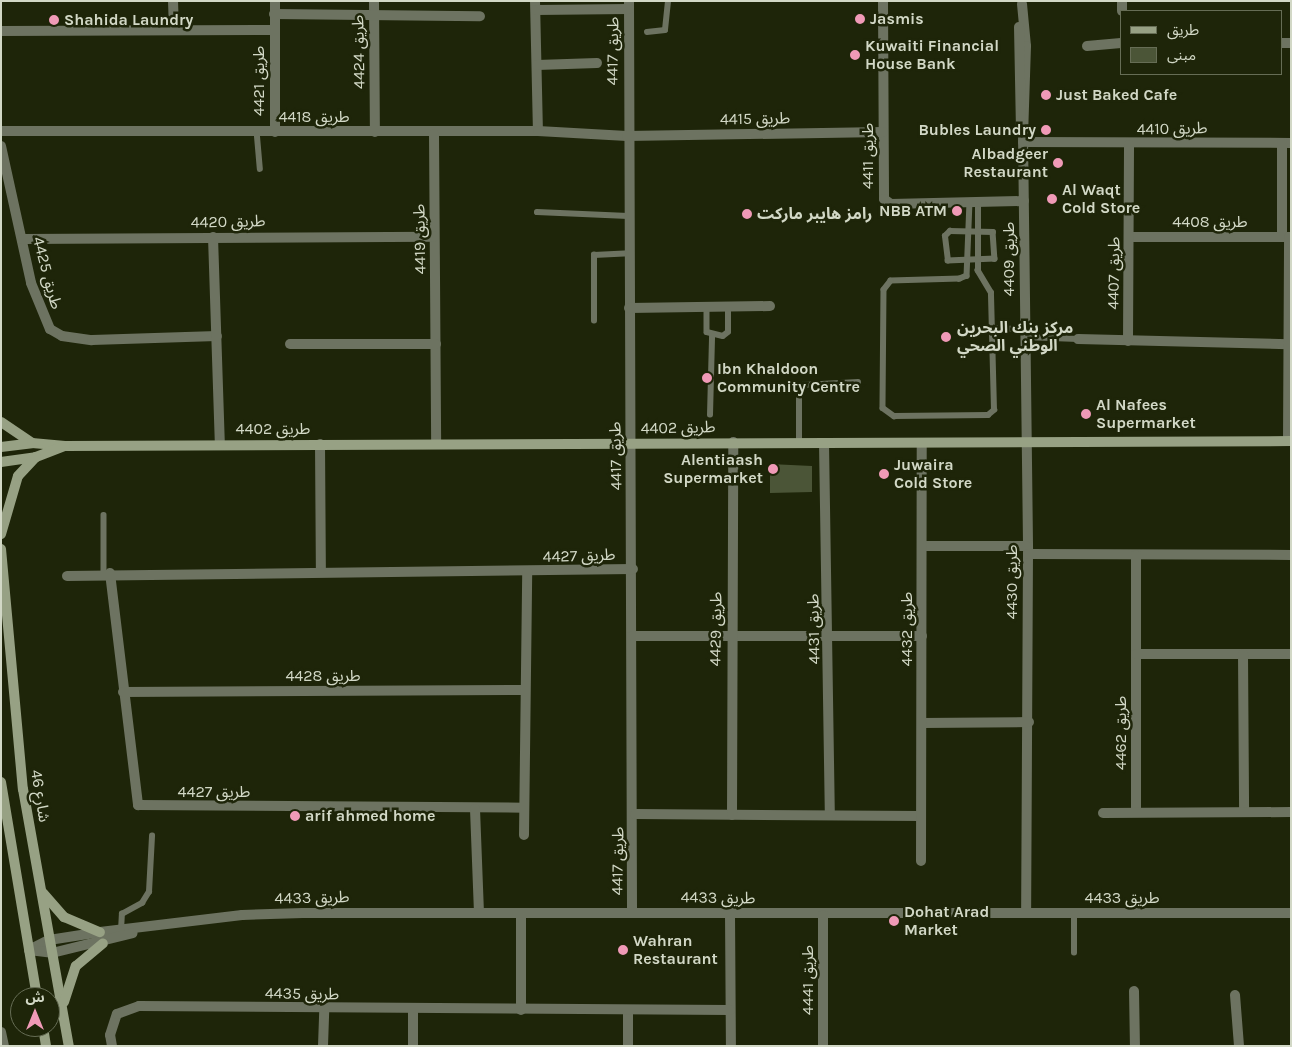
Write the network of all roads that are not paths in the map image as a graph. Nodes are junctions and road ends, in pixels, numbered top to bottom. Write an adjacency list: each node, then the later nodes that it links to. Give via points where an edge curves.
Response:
1 (173, 1): 12 (street)
2 (275, 1): 9 (street, طريق 4421)
3 (374, 1): 10 (street, طريق 4424)
4 (668, 1): 15 (lane, via 667,27 661,32)
5 (883, 1): 25 (street, طريق 4411)
6 (1022, 2): 28 (street, طريق 4409, via 1026,55)
7 (535, 5): 8 (street); 19 (street)
8 (629, 5): 27 (street, طريق 4417)
9 (274, 14): 10 (street); 14 (street, طريق 4421)
10 (374, 14): 11 (street); 23 (street, طريق 4424)
11 (480, 16)
12 (174, 28): 13 (street, طريق 4421); 14 (street, طريق 4421)
13 (1, 30)
14 (274, 30): 22 (street, طريق 4421)
15 (647, 32)
16 (1120, 43): 17 (street)
17 (1087, 46)
18 (597, 63): 19 (street)
19 (537, 65): 24 (street)
20 (1, 132): 21 (street, طريق 4418)
21 (257, 132): 22 (street, طريق 4418); 32 (lane)
22 (274, 132): 23 (street, طريق 4418)
23 (375, 132): 26 (street, طريق 4418)
24 (538, 132): 26 (street, طريق 4418); 27 (street, طريق 4418)
25 (883, 132): 27 (street, طريق 4415); 34 (street, طريق 4411, via 886,202)
26 (434, 134): 40 (street, طريق 4419)
27 (627, 136): 36 (street, طريق 4417)
28 (1023, 143): 30 (street, طريق 4410); 33 (street, طريق 4409)
29 (1287, 143): 30 (street, طريق 4410); 42 (street)
30 (1129, 145): 41 (street, طريق 4407)
31 (1, 146): 43 (street, طريق 4425)
32 (260, 170)
33 (1024, 201): 34 (street, طريق 4411); 53 (street, طريق 4409)
34 (974, 202): 37 (lane); 38 (lane)
35 (537, 212): 36 (lane)
36 (628, 216): 44 (street, طريق 4417)
37 (970, 231): 38 (lane); 45 (lane); 45 (lane, via 950,231 945,236 947,260)
38 (978, 231): 46 (lane); 46 (lane, via 995,234 996,255 990,262)
39 (213, 237): 40 (street, طريق 4420); 43 (street, طريق 4420); 54 (street)
40 (434, 237): 59 (street, طريق 4419)
41 (1130, 237): 42 (street, طريق 4408); 57 (street, طريق 4407)
42 (1287, 237): 60 (street)
43 (22, 239): 54 (street, طريق 4425, via 43,318 50,329 62,336 92,340)
44 (629, 253): 48 (street, طريق 4417); 51 (lane, via 594,255)
45 (969, 262): 46 (lane); 52 (lane, via 969,272 962,279 895,280 885,286 886,412 894,416 990,414 994,410)
46 (978, 262): 52 (lane, via 978,271 991,288)
47 (770, 306): 50 (street)
48 (629, 308): 49 (street); 74 (street, طريق 4417)
49 (706, 308): 50 (street); 55 (lane, via 707,332)
50 (728, 308): 55 (lane, via 728,332)
51 (594, 321)
52 (991, 328): 53 (lane)
53 (1024, 333): 56 (lane); 65 (street, طريق 4409)
54 (216, 336): 72 (street)
55 (712, 336): 62 (lane)
56 (1078, 339): 57 (street)
57 (1128, 341): 60 (street)
58 (290, 344): 59 (street)
59 (436, 344): 68 (street, طريق 4419)
60 (1289, 344): 66 (street)
61 (858, 382): 69 (lane, via 803,386 799,390)
62 (710, 416)
63 (1, 422): 67 (street)
64 (733, 442): 69 (street, طريق 4402); 74 (street, طريق 4402); 92 (street, طريق 4429)
65 (1025, 442): 66 (street, طريق 4402); 71 (street, طريق 4402); 83 (street, طريق 4430)
66 (1290, 442)
67 (32, 443): 75 (street, طريق 4402); 76 (street, طريق 4402)
68 (436, 443): 73 (street, طريق 4402); 74 (street, طريق 4402)
69 (799, 443): 70 (street, طريق 4402)
70 (824, 443): 71 (street, طريق 4402); 93 (street, طريق 4431)
71 (922, 443): 81 (street, طريق 4432)
72 (220, 444): 73 (street, طريق 4402); 75 (street, طريق 4402)
73 (320, 444): 87 (street)
74 (631, 444): 86 (street, طريق 4417)
75 (66, 446): 77 (street, طريق 4402)
76 (1, 447)
77 (36, 457): 78 (street, طريق 4402); 80 (street, via 18,476)
78 (1, 462)
79 (104, 515): 89 (lane)
80 (1, 534)
81 (922, 546): 83 (street); 94 (street, طريق 4432)
82 (1, 548): 116 (street, شارع 46, via 22,779)
83 (1028, 550): 84 (street); 100 (street, طريق 4430)
84 (1136, 555): 85 (street); 95 (street, طريق 4462)
85 (1291, 555)
86 (633, 569): 88 (street, طريق 4427); 91 (street, طريق 4417)
87 (321, 572): 88 (street, طريق 4427); 89 (street, طريق 4427)
88 (527, 572): 98 (street, طريق 4427)
89 (107, 573): 90 (street, طريق 4427); 99 (street, طريق 4427)
90 (67, 576)
91 (632, 636): 92 (street); 110 (street, طريق 4417)
92 (731, 636): 93 (street); 111 (street, طريق 4429)
93 (829, 636): 94 (street); 108 (street, طريق 4431)
94 (922, 636): 101 (street, طريق 4432)
95 (1136, 654): 96 (street); 105 (street, طريق 4462)
96 (1243, 654): 97 (street); 106 (street)
97 (1291, 654)
98 (523, 690): 99 (street, طريق 4428); 103 (street, طريق 4427)
99 (123, 692): 104 (street, طريق 4427, via 138,805)
100 (1029, 722): 101 (street); 119 (street, طريق 4430)
101 (922, 723): 112 (street, طريق 4432)
102 (1, 782): 130 (street)
103 (524, 808): 104 (street, طريق 4427); 113 (street, طريق 4427)
104 (475, 809): 118 (street)
105 (1136, 812): 106 (street); 109 (street)
106 (1244, 812): 107 (street)
107 (1291, 812)
108 (830, 813): 111 (street); 112 (street)
109 (1103, 813)
110 (635, 814): 111 (street); 117 (street, طريق 4417)
111 (732, 815)
112 (921, 816): 115 (street, طريق 4432)
113 (524, 835)
114 (152, 836): 126 (lane, via 149,892 142,903 122,914)
115 (921, 861)
116 (40, 888): 127 (street, via 64,917); 128 (street, شارع 46)
117 (632, 911): 120 (street, طريق 4433); 123 (street, طريق 4433)
118 (479, 912): 120 (street, طريق 4433); 125 (street, طريق 4433, via 242,915)
119 (1026, 912): 121 (street, طريق 4433); 124 (street, طريق 4433)
120 (520, 913): 138 (street)
121 (1074, 913): 122 (street, طريق 4433); 132 (lane)
122 (1291, 913)
123 (730, 914): 124 (street, طريق 4433); 140 (street)
124 (823, 915): 150 (street, طريق 4441)
125 (146, 929): 126 (street, طريق 4433); 129 (street, طريق 4433)
126 (121, 930): 127 (street, طريق 4433)
127 (100, 932): 128 (street, طريق 4433)
128 (49, 940): 130 (street, طريق 4433); 131 (street, شارع 46)
129 (103, 943): 131 (street, طريق 4433); 141 (street, via 76,966 68,982)
130 (28, 950): 131 (street, طريق 4433); 133 (street)
131 (52, 953): 141 (street, شارع 46)
132 (1074, 953)
133 (35, 987)
134 (1134, 991): 151 (street)
135 (1236, 995): 152 (street)
136 (324, 1010): 137 (street, طريق 4435); 145 (street, طريق 4435, via 127,1008 113,1023); 146 (street)
137 (413, 1010): 138 (street, طريق 4435); 147 (street)
138 (521, 1010): 139 (street, طريق 4435)
139 (628, 1010): 140 (street, طريق 4435); 148 (street)
140 (730, 1010): 149 (street)
141 (64, 1018): 144 (street, شارع 46)
142 (1, 1032): 143 (street)
143 (4, 1046)
144 (69, 1046)
145 (112, 1046)
146 (324, 1046)
147 (413, 1046)
148 (628, 1046)
149 (731, 1046)
150 (823, 1046)
151 (1135, 1046)
152 (1239, 1046)

